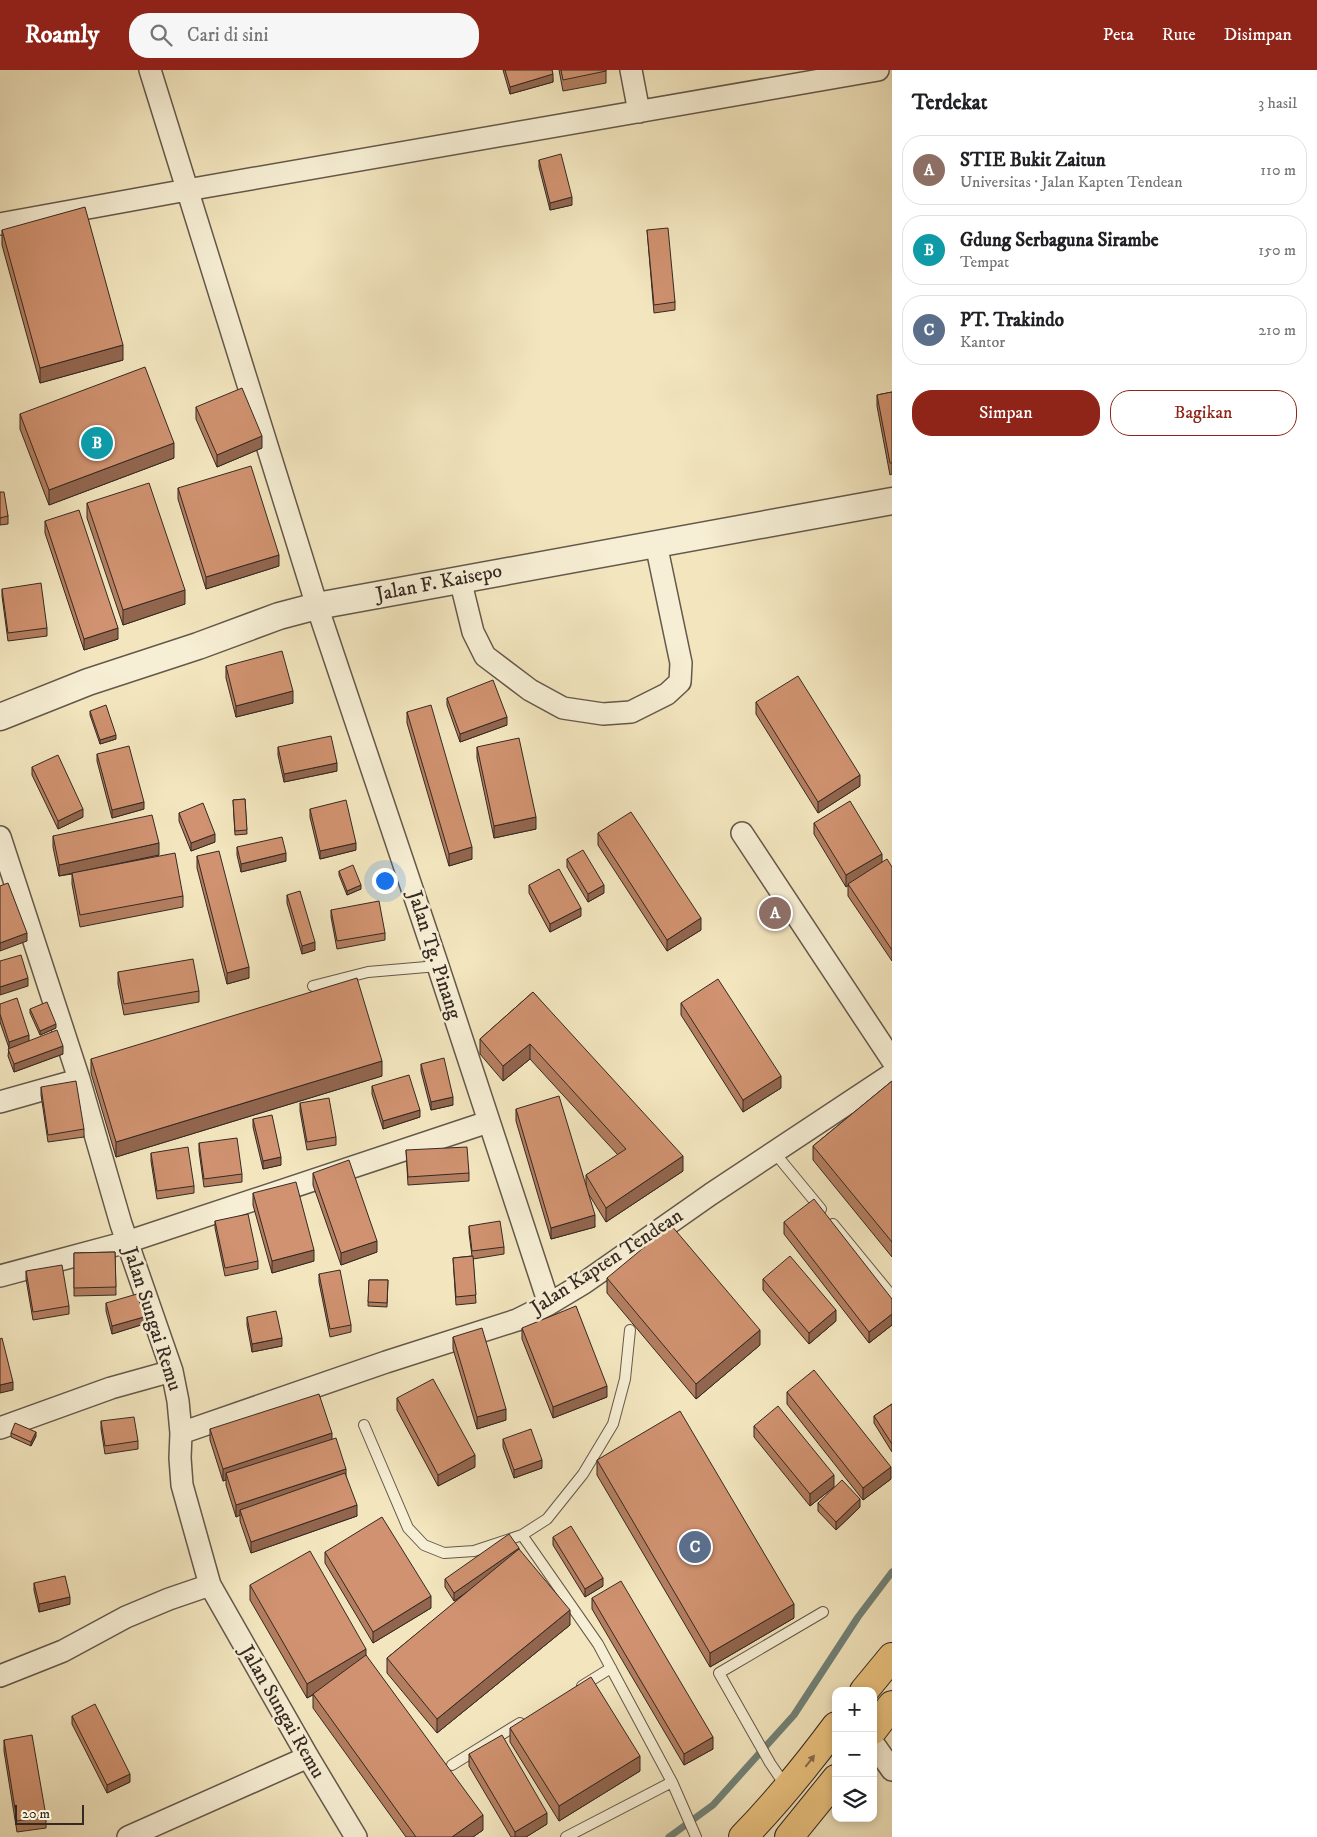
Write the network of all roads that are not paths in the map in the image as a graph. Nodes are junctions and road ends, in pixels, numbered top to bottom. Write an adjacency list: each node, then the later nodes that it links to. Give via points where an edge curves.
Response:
1 (150, 70): 5 (street, Jalan Tg. Pinang)
2 (632, 70): 4 (street)
3 (878, 70): 4 (street)
4 (639, 112): 5 (street)
5 (187, 190): 6 (street); 10 (street, Jalan Tg. Pinang)
6 (0, 224)
7 (892, 501): 8 (street, Jalan F. Kaisepo)
8 (656, 544): 9 (street, Jalan F. Kaisepo); 9 (street, via 681,663 680,682 667,694 630,712 603,714 563,708 500,668 485,656 473,632)
9 (460, 579): 10 (street, Jalan F. Kaisepo)
10 (317, 606): 11 (street, Jalan F. Kaisepo, via 88,682); 14 (street, Jalan Tg. Pinang)
11 (0, 717)
12 (742, 833): 16 (street)
13 (0, 838): 18 (street, Jalan Sungai Remu)
14 (438, 966): 15 (lane, via 368,972); 20 (street, Jalan Tg. Pinang)
15 (313, 986)
16 (892, 1060)
17 (892, 1074): 21 (street, Jalan Kapten Tendean)
18 (79, 1079): 19 (street); 22 (street, Jalan Sungai Remu)
19 (0, 1102)
20 (488, 1122): 22 (street); 25 (street, Jalan Tg. Pinang)
21 (774, 1152): 24 (lane); 25 (street, Jalan Kapten Tendean)
22 (127, 1242): 23 (street); 27 (street, Jalan Sungai Remu)
23 (0, 1276)
24 (892, 1296)
25 (549, 1304): 30 (street, Jalan Kapten Tendean, via 517,1320)
26 (630, 1330): 31 (lane, via 626,1379 613,1424 583,1474 547,1519)
27 (172, 1372): 29 (street, via 111,1388); 30 (street, Jalan Sungai Remu)
28 (364, 1425): 31 (lane, via 408,1528 424,1545 444,1553 474,1551)
29 (0, 1428)
30 (181, 1433): 32 (street, Jalan Sungai Remu, via 182,1485)
31 (522, 1535): 35 (lane, via 598,1644)
32 (210, 1585): 36 (street, via 126,1617 64,1651); 44 (street, Jalan Sungai Remu)
33 (823, 1612): 49 (lane, via 719,1673)
34 (892, 1657): 37 (highway)
35 (611, 1668): 38 (lane); 47 (lane)
36 (0, 1676)
37 (867, 1687)
38 (570, 1692)
39 (892, 1705): 41 (highway)
40 (530, 1717): 45 (lane)
41 (877, 1725)
42 (832, 1732): 49 (highway, one-way to 42)
43 (877, 1749): 46 (street)
44 (308, 1757): 52 (street); 53 (street, Jalan Sungai Remu)
45 (452, 1766)
46 (892, 1770)
47 (672, 1782): 54 (lane); 55 (lane)
48 (832, 1785): 51 (highway)
49 (787, 1788): 50 (highway)
50 (770, 1809): 51 (highway); 56 (highway)
51 (791, 1835)
52 (128, 1837)
53 (356, 1837)
54 (566, 1837)
55 (696, 1837)
56 (743, 1837)

